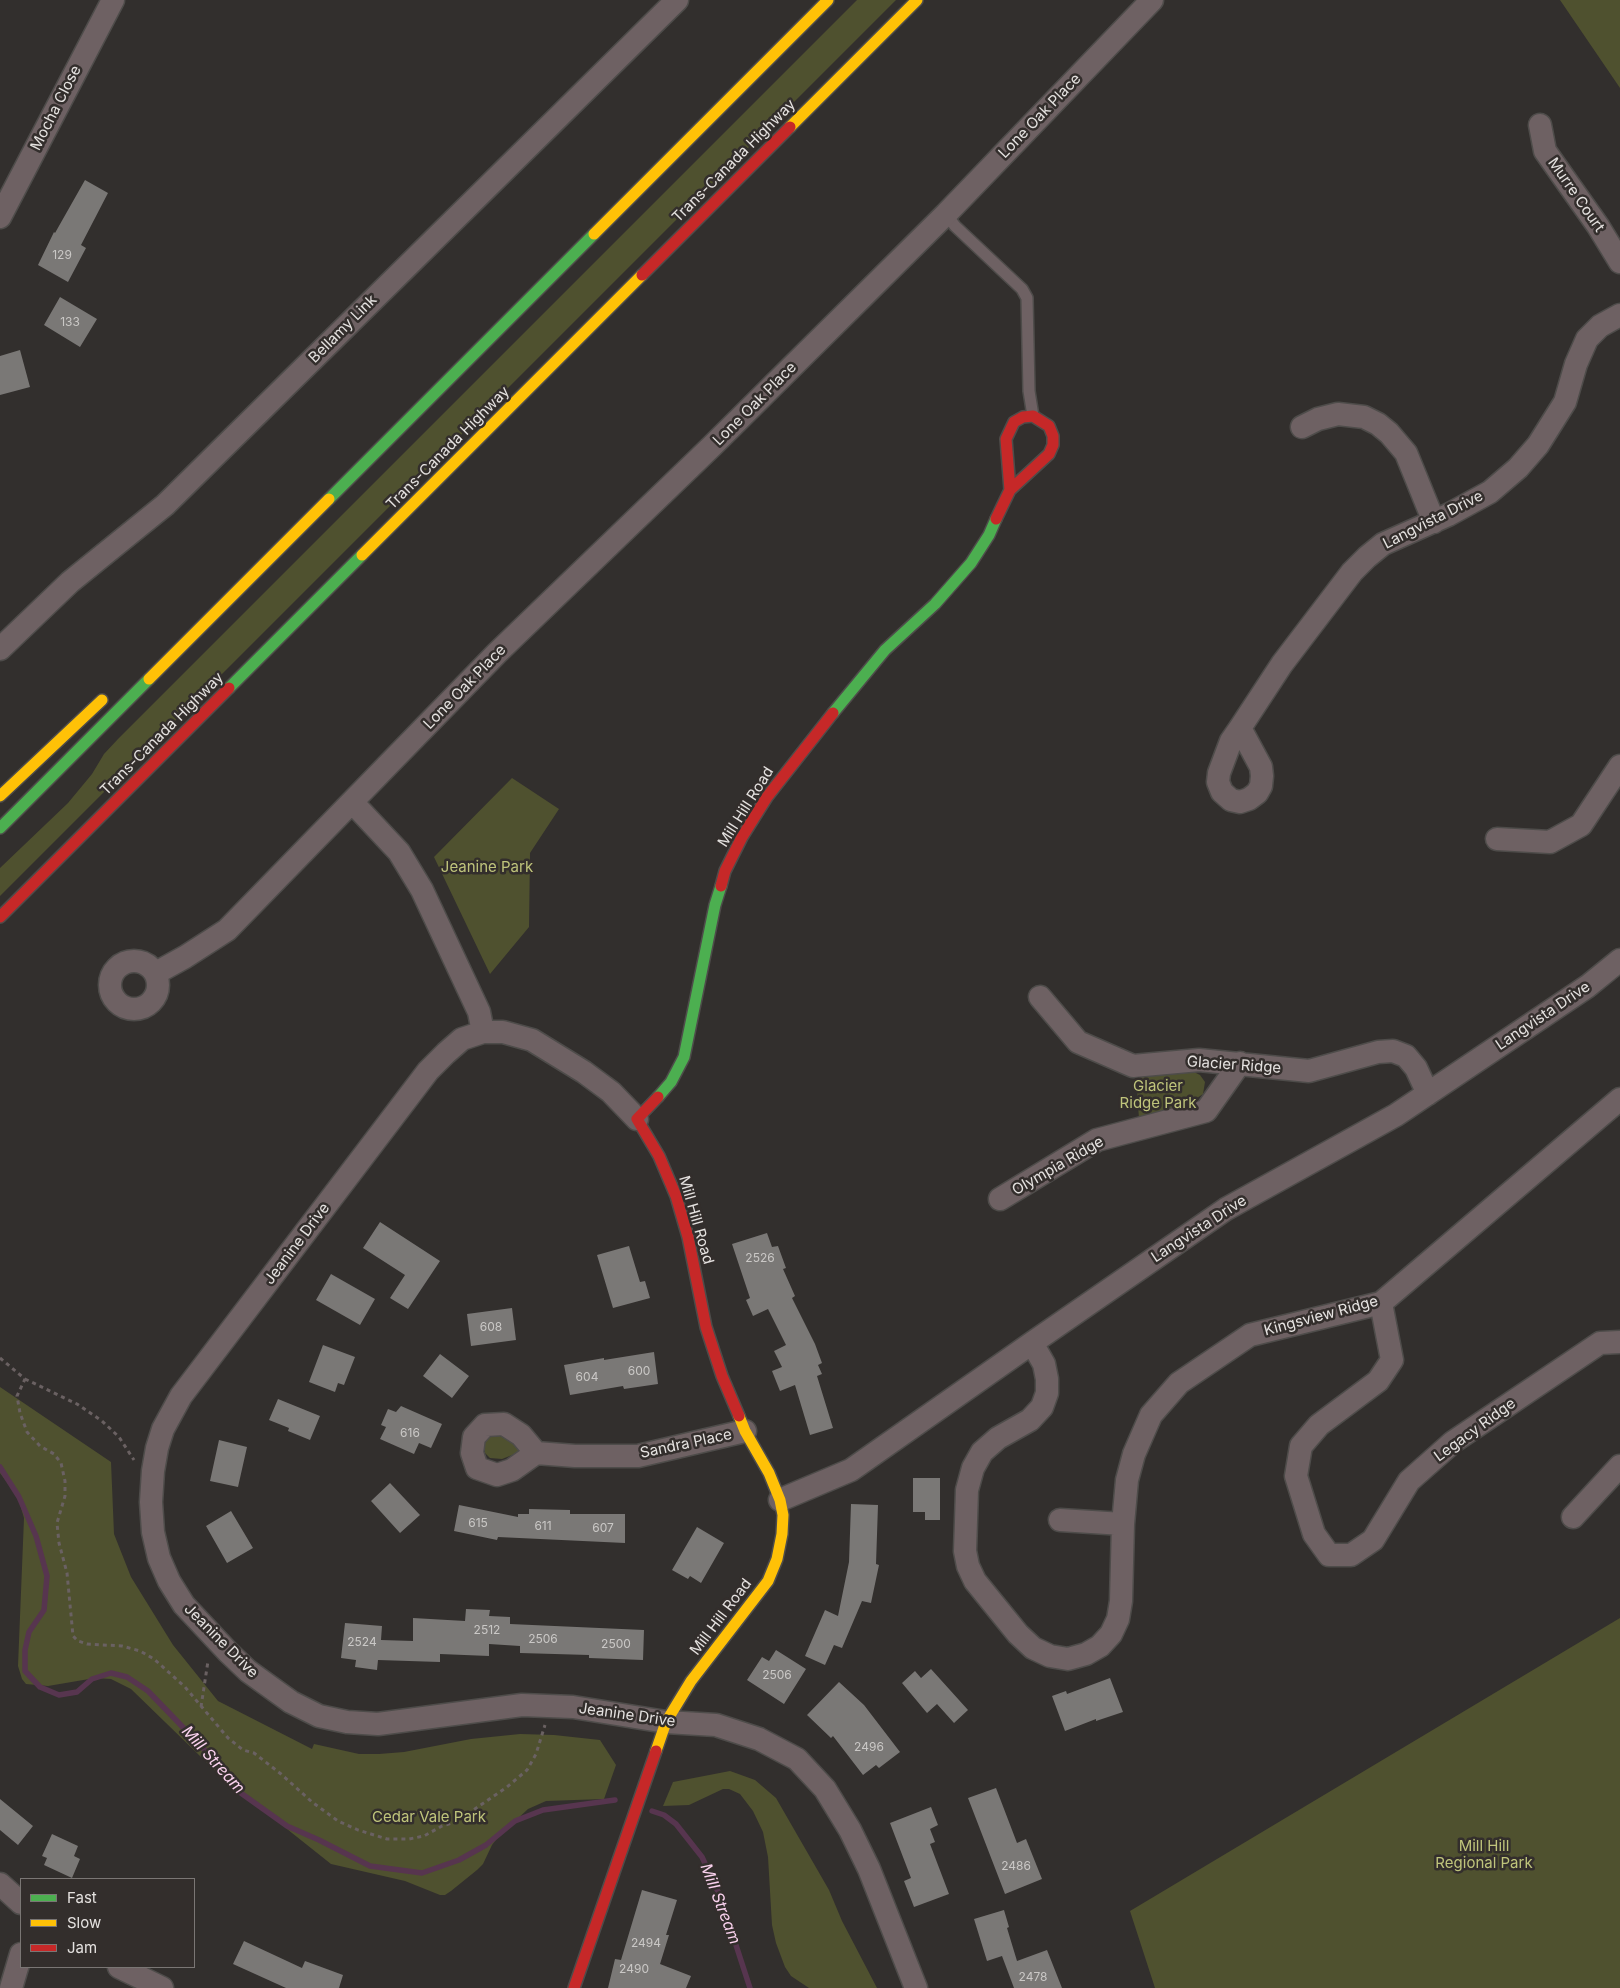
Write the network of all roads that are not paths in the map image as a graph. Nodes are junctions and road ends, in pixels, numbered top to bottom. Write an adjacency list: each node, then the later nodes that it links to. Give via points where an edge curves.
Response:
1 (113, 0): 8 (street, Mocha Close)
2 (677, 0): 17 (street, Bellamy Link, via 165,505 70,582)
3 (828, 0): 15 (main road)
4 (917, 0): 25 (main road, Trans-Canada Highway)
5 (1152, 0): 7 (street, Lone Oak Place)
6 (1540, 125): 9 (street, Murre Court, via 1545,151)
7 (946, 214): 11 (lane, via 1022,288 1027,298 1029,391); 22 (street, Lone Oak Place, via 497,653)
8 (0, 217)
9 (1620, 262)
10 (1620, 315): 14 (street, Langvista Drive, via 1600,326 1587,339 1565,402 1538,445 1518,468 1490,492)
11 (1033, 416): 13 (main road, Mill Hill Road, via 1014,422 1008,430); 13 (main road, Mill Hill Road, via 1049,426 1053,445 1049,454)
12 (1302, 427): 14 (street, via 1338,414 1364,417 1378,424 1406,453)
13 (1010, 490): 33 (main road, Mill Hill Road, via 971,563 854,687 767,797 742,837 725,871 715,905 684,1057 671,1082)
14 (1434, 522): 19 (street, Langvista Drive, via 1383,544 1352,572 1282,664)
15 (255, 573): 16 (main road); 23 (main road)
16 (172, 640)
17 (0, 648)
18 (113, 690): 21 (main road)
19 (1240, 728)
20 (1620, 766): 24 (street, via 1581,825 1550,842)
21 (0, 796)
22 (353, 803): 27 (street, Lone Oak Place, via 227,930); 29 (street, via 399,852 422,890 479,1012)
23 (0, 828)
24 (1497, 839)
25 (0, 917)
26 (1620, 960): 31 (street, Langvista Drive, via 1588,986)
27 (156, 973)
28 (1040, 997): 30 (street, Glacier Ridge, via 1078,1042 1133,1066 1199,1060)
29 (483, 1032): 33 (street, Jeanine Drive, via 504,1032 532,1040 611,1092); 45 (street, Jeanine Drive, via 462,1039 428,1070 181,1396 164,1429 153,1471 153,1532 159,1558 184,1605 248,1671 290,1702 319,1716 378,1724 522,1706 574,1707)
30 (1240, 1063): 31 (street, Glacier Ridge, via 1310,1071 1378,1052 1393,1051 1406,1056 1416,1068); 34 (street, Olympia Ridge, via 1206,1111 1097,1140)
31 (1428, 1094): 37 (street, Langvista Drive, via 1340,1147 1226,1209)
32 (1620, 1099): 35 (street, Kingsview Ridge)
33 (637, 1119): 38 (main road, Mill Hill Road, via 659,1156 676,1196 688,1237 706,1327)
34 (1000, 1199)
35 (1381, 1303): 36 (street, Legacy Ridge, via 1392,1360 1378,1381 1319,1425 1301,1446 1296,1476 1314,1534 1330,1555 1352,1555 1373,1540 1409,1482 1453,1442 1600,1343); 44 (street, Kingsview Ridge, via 1250,1335 1179,1383 1151,1415 1134,1454 1127,1480)
36 (1620, 1342)
37 (1032, 1343): 41 (street, Langvista Drive, via 851,1470); 44 (street, Kingsview Ridge, via 1044,1364 1047,1379 1042,1407 1030,1420 998,1438 982,1452 967,1490 965,1551 975,1581 1033,1648 1050,1656 1068,1659 1086,1654 1100,1646 1118,1619)
38 (745, 1431): 39 (street, Sandra Place, via 638,1456); 41 (main road, Mill Hill Road, via 770,1473)
39 (536, 1453)
40 (1620, 1466): 42 (street)
41 (780, 1500): 45 (main road, Mill Hill Road, via 782,1534 768,1581 691,1681)
42 (1573, 1517)
43 (1060, 1520): 44 (street)
44 (1123, 1524)
45 (666, 1722): 52 (main road, Mill Hill Road); 53 (street, Jeanine Drive, via 716,1725 759,1739 797,1759 825,1789 850,1830)
46 (0, 1884): 47 (street)
47 (20, 1902)
48 (20, 1957): 50 (street)
49 (122, 1968): 51 (street)
50 (11, 1988)
51 (162, 1988)
52 (574, 1988)
53 (916, 1988)

